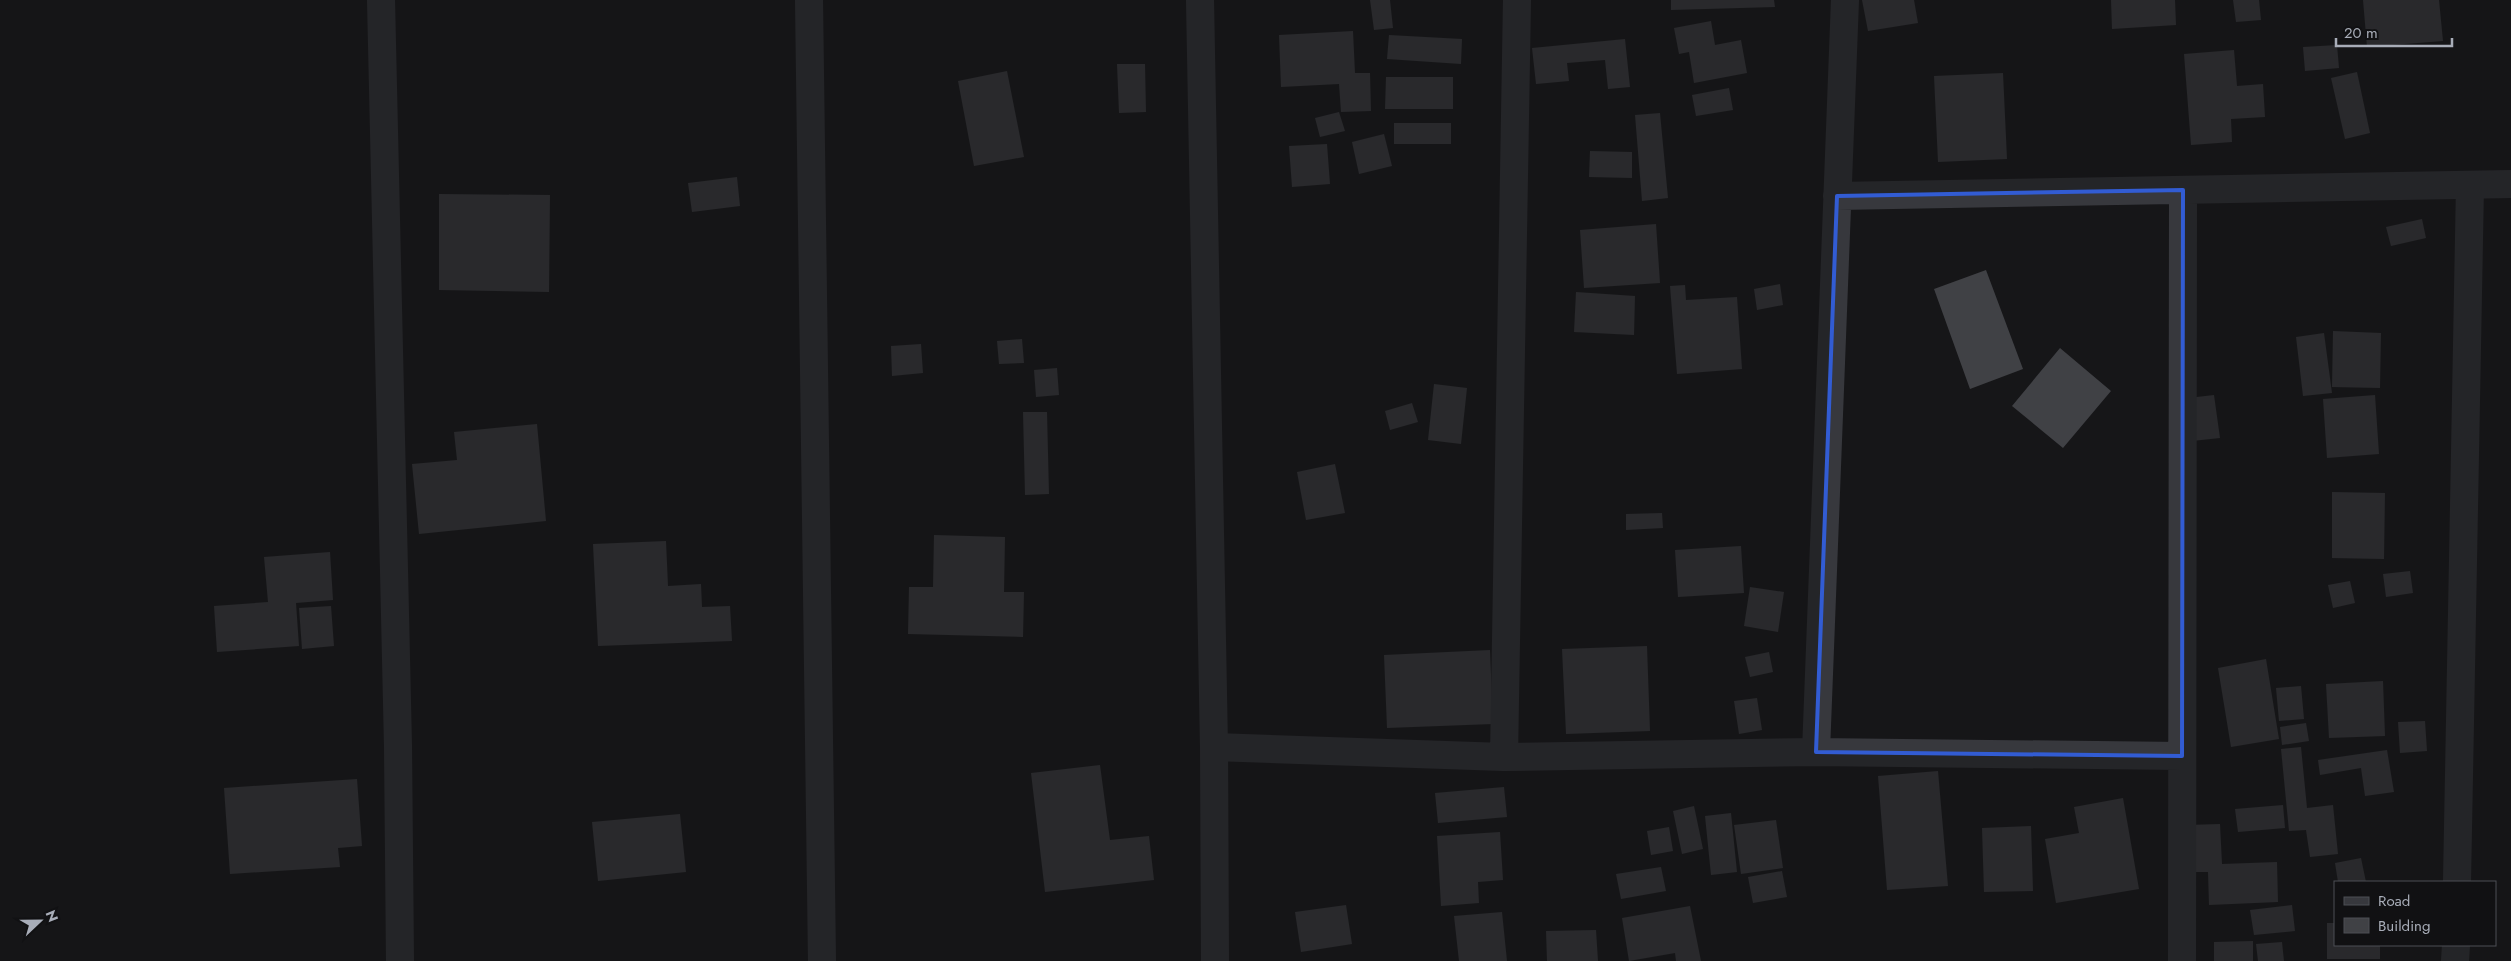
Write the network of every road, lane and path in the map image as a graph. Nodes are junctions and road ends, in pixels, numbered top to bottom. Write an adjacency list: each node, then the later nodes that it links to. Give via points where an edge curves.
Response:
1 (381, 0): 16 (street)
2 (809, 0): 17 (street)
3 (1200, 0): 10 (street)
4 (1517, 0): 13 (street)
5 (1845, 0): 9 (street)
6 (2511, 184): 7 (street)
7 (2470, 185): 8 (street); 14 (street)
8 (2183, 190): 9 (street); 12 (street)
9 (1837, 196): 11 (street)
10 (1214, 747): 13 (street); 18 (street)
11 (1816, 752): 12 (street); 13 (street)
12 (2182, 756): 19 (street)
13 (1504, 757)
14 (2457, 881)
15 (2456, 946): 20 (street)
16 (400, 961)
17 (822, 961)
18 (1214, 961)
19 (2182, 961)
20 (2455, 961)

